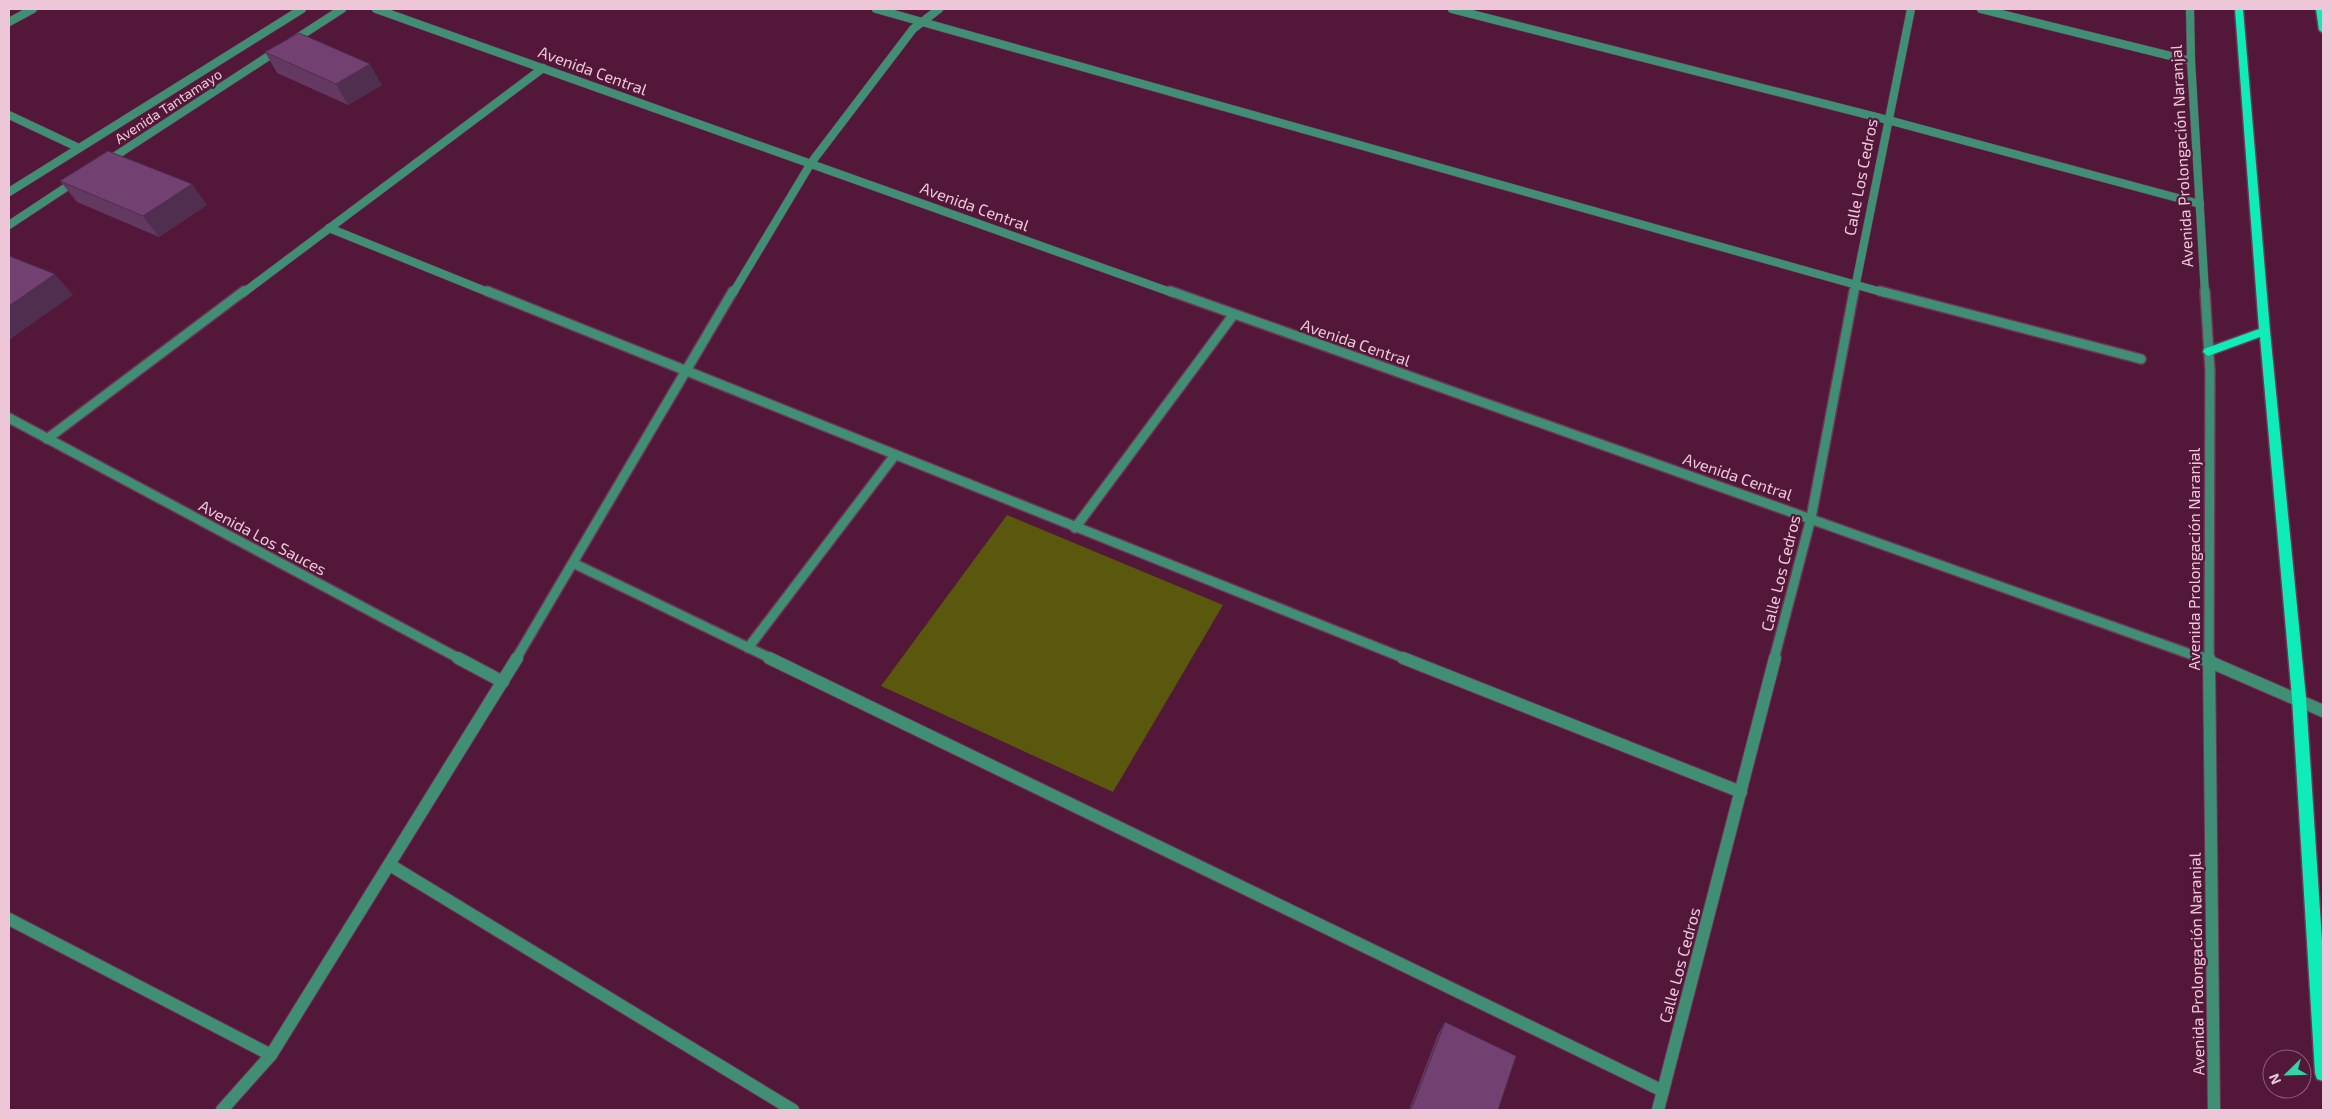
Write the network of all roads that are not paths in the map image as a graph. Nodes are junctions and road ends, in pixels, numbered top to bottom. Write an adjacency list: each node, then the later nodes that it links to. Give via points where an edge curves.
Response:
1 (33, 9): 13 (street)
2 (302, 9): 20 (street, Avenida Tantamayo)
3 (342, 9): 22 (street, Avenida Tantamayo)
4 (376, 9): 17 (street, Avenida Central)
5 (876, 9): 14 (street)
6 (939, 9): 14 (street)
7 (1452, 9): 19 (street)
8 (1911, 9): 19 (street, Calle Los Cedros)
9 (1981, 9): 16 (street)
10 (2190, 9): 16 (street, Avenida Prolongación Naranjal)
11 (2239, 9): 30 (main road)
12 (2320, 9): 15 (main road)
13 (9, 22)
14 (922, 22): 21 (street, via 913,29); 28 (street)
15 (2323, 30)
16 (2191, 61): 25 (street, Avenida Prolongación Naranjal)
17 (542, 68): 21 (street, Avenida Central); 27 (street)
18 (9, 116): 20 (street)
19 (1888, 120): 25 (street); 28 (street, Calle Los Cedros)
20 (79, 148): 24 (street, Avenida Tantamayo)
21 (810, 163): 29 (street, Avenida Central); 33 (street)
22 (100, 165)
23 (84, 176): 26 (street)
24 (9, 192)
25 (2200, 204): 31 (street, Avenida Prolongación Naranjal)
26 (9, 225)
27 (329, 228): 33 (street); 35 (street)
28 (1855, 285): 32 (street); 37 (street, Calle Los Cedros)
29 (1234, 314): 37 (street, Avenida Central); 38 (street)
30 (2265, 331): 31 (main road); 43 (main road)
31 (2208, 352): 41 (street, Avenida Prolongación Naranjal)
32 (2141, 359)
33 (686, 370): 36 (street); 39 (street)
34 (9, 418): 35 (street, Avenida Los Sauces)
35 (47, 439): 42 (street, Avenida Los Sauces)
36 (895, 455): 38 (street); 40 (street)
37 (1811, 518): 41 (street, Avenida Central); 45 (street, Calle Los Cedros)
38 (1074, 528): 45 (street)
39 (573, 563): 40 (street); 42 (street)
40 (748, 648): 50 (street)
41 (2209, 661): 43 (street, Avenida Central); 54 (street, Avenida Prolongación Naranjal)
42 (503, 682): 46 (street)
43 (2299, 698): 44 (street, Avenida Central); 49 (main road)
44 (2323, 711)
45 (1741, 792): 50 (street, Calle Los Cedros)
46 (390, 865): 48 (street); 52 (street)
47 (9, 919): 48 (street)
48 (271, 1055): 51 (street)
49 (2323, 1073)
50 (1663, 1091): 53 (street, Calle Los Cedros)
51 (222, 1110)
52 (793, 1110)
53 (1658, 1110)
54 (2214, 1110)

